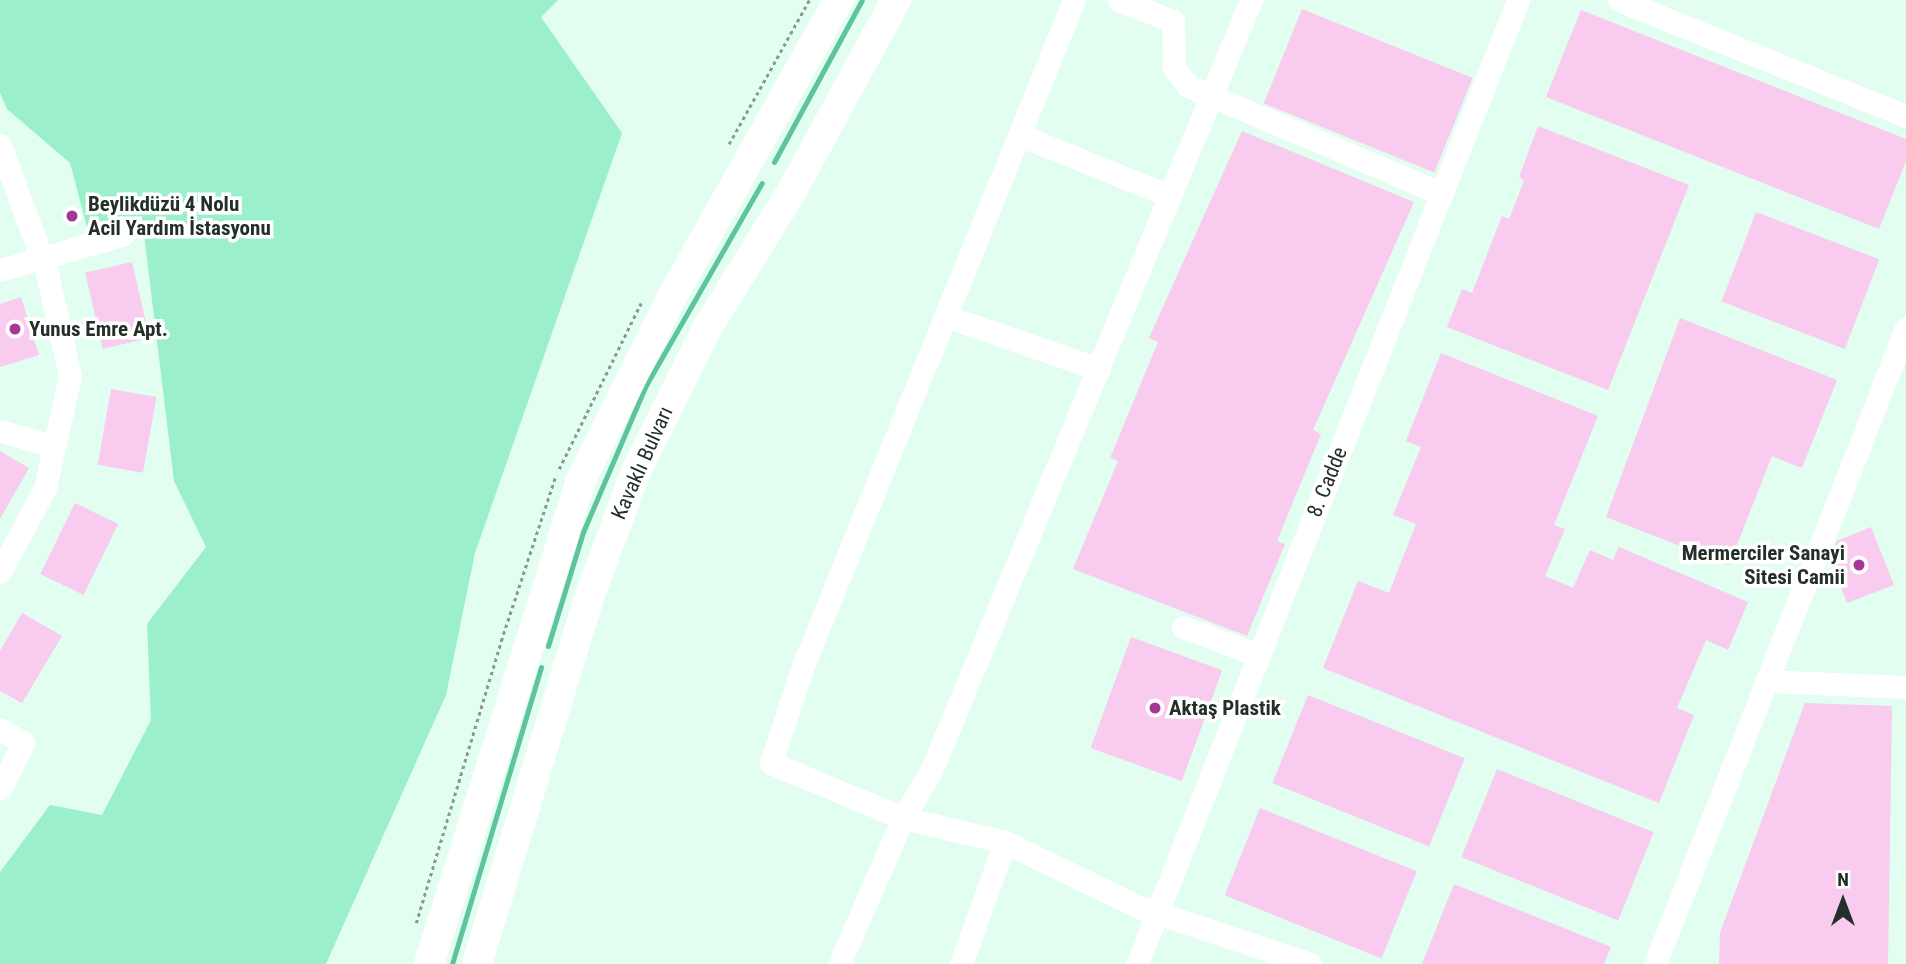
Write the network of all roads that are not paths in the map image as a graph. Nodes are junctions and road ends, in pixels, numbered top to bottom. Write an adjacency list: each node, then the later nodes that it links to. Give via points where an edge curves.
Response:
1 (839, 0): 32 (main road, via 673,297 581,480)
2 (896, 0): 33 (main road, Kavaklı Bulvarı, via 793,189 706,330 637,469 591,592)
3 (1074, 0): 10 (street)
4 (1119, 0): 8 (street, via 1173,21 1174,68 1188,86)
5 (1251, 0): 8 (street)
6 (1518, 0): 12 (street, 8. Cadde)
7 (1619, 0): 9 (street)
8 (1211, 97): 12 (street); 13 (street)
9 (1906, 116)
10 (1019, 135): 13 (street); 17 (street)
11 (0, 145): 15 (street)
12 (1441, 194): 24 (street, 8. Cadde)
13 (1170, 196): 19 (street)
14 (122, 235): 15 (street)
15 (41, 255): 16 (street); 21 (street, via 70,376)
16 (0, 270)
17 (946, 316): 19 (street); 29 (street, via 803,666 771,763)
18 (1906, 328): 25 (street)
19 (1099, 369): 29 (street, via 932,769)
20 (0, 431): 21 (street)
21 (54, 446): 22 (street, via 45,488)
22 (0, 572)
23 (1183, 627): 24 (street)
24 (1258, 655): 31 (street, 8. Cadde)
25 (1767, 681): 26 (street); 38 (street)
26 (1906, 687)
27 (0, 729): 28 (street, via 23,743)
28 (0, 789)
29 (903, 818): 30 (street); 34 (street)
30 (1005, 842): 31 (street); 35 (street)
31 (1155, 913): 36 (street, 8. Cadde); 37 (street)
32 (429, 964)
33 (477, 964)
34 (839, 964)
35 (961, 964)
36 (1137, 964)
37 (1310, 964)
38 (1656, 964)

